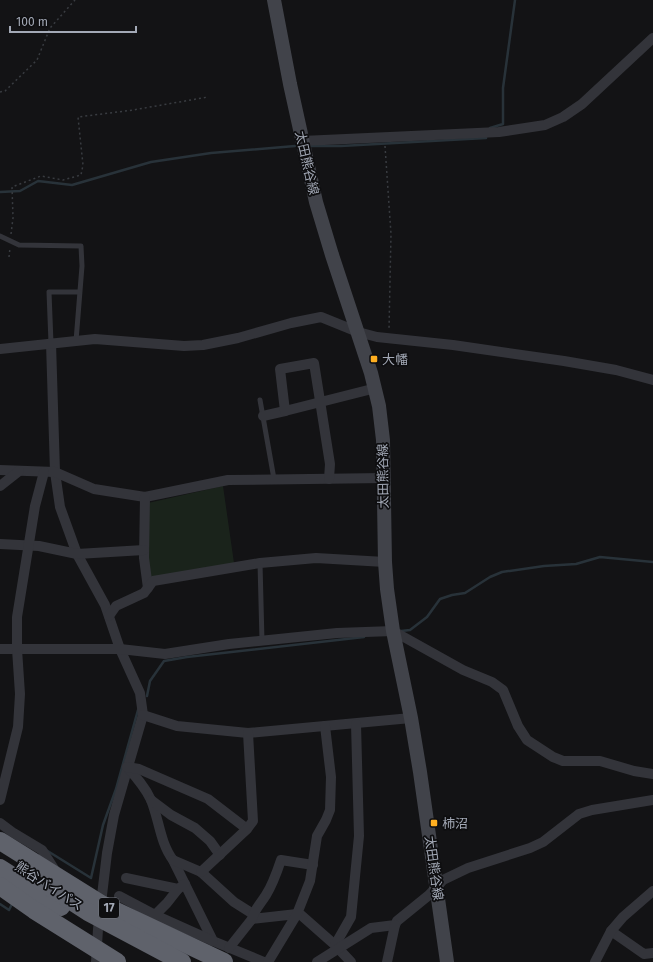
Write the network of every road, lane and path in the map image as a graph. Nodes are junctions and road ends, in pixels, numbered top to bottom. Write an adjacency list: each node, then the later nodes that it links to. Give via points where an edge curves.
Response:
1 (75, 0): 4 (path, via 50,28 37,60)
2 (274, 0): 7 (main road, 太田熊谷線)
3 (653, 38): 6 (street, via 582,104 545,125 480,133)
4 (0, 92)
5 (208, 97): 9 (path, via 78,117 83,165 81,175 63,180 41,176 12,188 13,218)
6 (384, 138): 7 (street); 13 (path, via 390,234)
7 (302, 141): 12 (main road, 太田熊谷線, via 322,222)
8 (0, 236): 9 (lane)
9 (10, 240): 10 (path); 11 (lane, via 19,245 81,246)
10 (8, 257)
11 (79, 292): 14 (lane); 15 (lane, via 49,292)
12 (358, 332): 13 (street); 14 (street, via 320,317 203,345 184,346 95,339); 18 (main road, 太田熊谷線)
13 (388, 339): 17 (street, via 453,345 564,361 616,370)
14 (76, 341): 15 (street)
15 (52, 343): 16 (street); 26 (street)
16 (0, 349)
17 (653, 380)
18 (376, 388): 20 (street); 27 (main road, 太田熊谷線, via 382,422)
19 (260, 400): 22 (lane)
20 (320, 402): 21 (street); 21 (street, via 314,363 280,368); 29 (street)
21 (285, 412): 22 (street)
22 (263, 416): 28 (lane)
23 (0, 470): 24 (street)
24 (19, 471): 25 (street); 30 (street)
25 (44, 472): 26 (street); 33 (street, via 35,506)
26 (55, 472): 31 (street, via 94,489); 35 (street, via 60,507)
27 (384, 478): 29 (street); 36 (main road, 太田熊谷線)
28 (274, 479): 29 (street); 31 (street, via 228,480)
29 (330, 479)
30 (0, 486)
31 (145, 497): 34 (street)
32 (0, 544): 33 (street)
33 (30, 546): 35 (street); 43 (street, via 17,617)
34 (144, 550): 35 (street); 38 (street)
35 (77, 554): 39 (street)
36 (385, 562): 37 (street, via 316,558); 40 (main road, 太田熊谷線)
37 (260, 563): 38 (street, via 153,580); 41 (lane)
38 (148, 588): 39 (street, via 144,593 116,606)
39 (109, 616): 44 (street)
40 (393, 631): 41 (street, via 337,633); 46 (main road, 太田熊谷線); 51 (street, via 503,690 518,726 527,740 553,757 563,761 600,761)
41 (262, 642): 44 (street, via 229,644 165,654)
42 (0, 649): 43 (street)
43 (17, 649): 44 (street); 52 (street, via 20,694 18,727)
44 (120, 649): 45 (street, via 140,693)
45 (143, 715): 49 (street, via 177,726); 50 (street)
46 (411, 718): 47 (street); 67 (main road, 太田熊谷線)
47 (356, 724): 48 (street); 78 (street, via 359,836 351,917)
48 (325, 726): 49 (street); 61 (street, via 331,777 330,810 317,836)
49 (248, 733): 56 (street, via 253,821)
50 (128, 767): 53 (street); 56 (street, via 139,769 208,799); 72 (street, via 114,815)
51 (653, 774)
52 (0, 800)
53 (151, 800): 59 (street, via 195,828 210,841); 60 (street, via 166,852)
54 (653, 800): 67 (street, via 579,814 543,842 468,868 443,880)
55 (0, 823): 65 (street, via 42,850)
56 (247, 829): 59 (street)
57 (0, 842): 65 (highway, 17)
58 (0, 855): 72 (highway, 熊谷バイパス / 17, via 88,912)
59 (220, 855): 63 (street)
60 (173, 860): 63 (street); 68 (street)
61 (313, 865): 71 (street, via 310,881); 73 (street, via 281,860 267,895)
62 (0, 868): 72 (highway, 熊谷バイパス / 17)
63 (201, 872): 73 (street)
64 (126, 878): 68 (street)
65 (61, 880): 72 (highway, 17)
66 (0, 886): 81 (highway)
67 (437, 886): 75 (street); 90 (main road, 太田熊谷線)
68 (181, 887): 74 (street); 77 (street)
69 (653, 890): 76 (street)
70 (119, 896): 74 (street)
71 (297, 914): 73 (street); 78 (street); 86 (street)
72 (100, 917): 74 (highway, 17); 81 (street); 83 (highway, 熊谷バイパス / 17); 84 (highway, 熊谷バイパス / 17)
73 (252, 917): 80 (street)
74 (150, 920): 77 (street); 80 (highway, 17)
75 (394, 925): 78 (street, via 371,928); 89 (street)
76 (611, 931): 79 (street, via 644,954); 91 (street)
77 (213, 942): 80 (street)
78 (336, 947): 87 (street); 88 (street)
79 (653, 953)
80 (227, 955): 85 (street)
81 (96, 956): 82 (highway)
82 (117, 962)
83 (157, 962)
84 (182, 962)
85 (264, 962)
86 (268, 962)
87 (317, 962)
88 (350, 962)
89 (387, 962)
90 (447, 962)
91 (595, 962)

